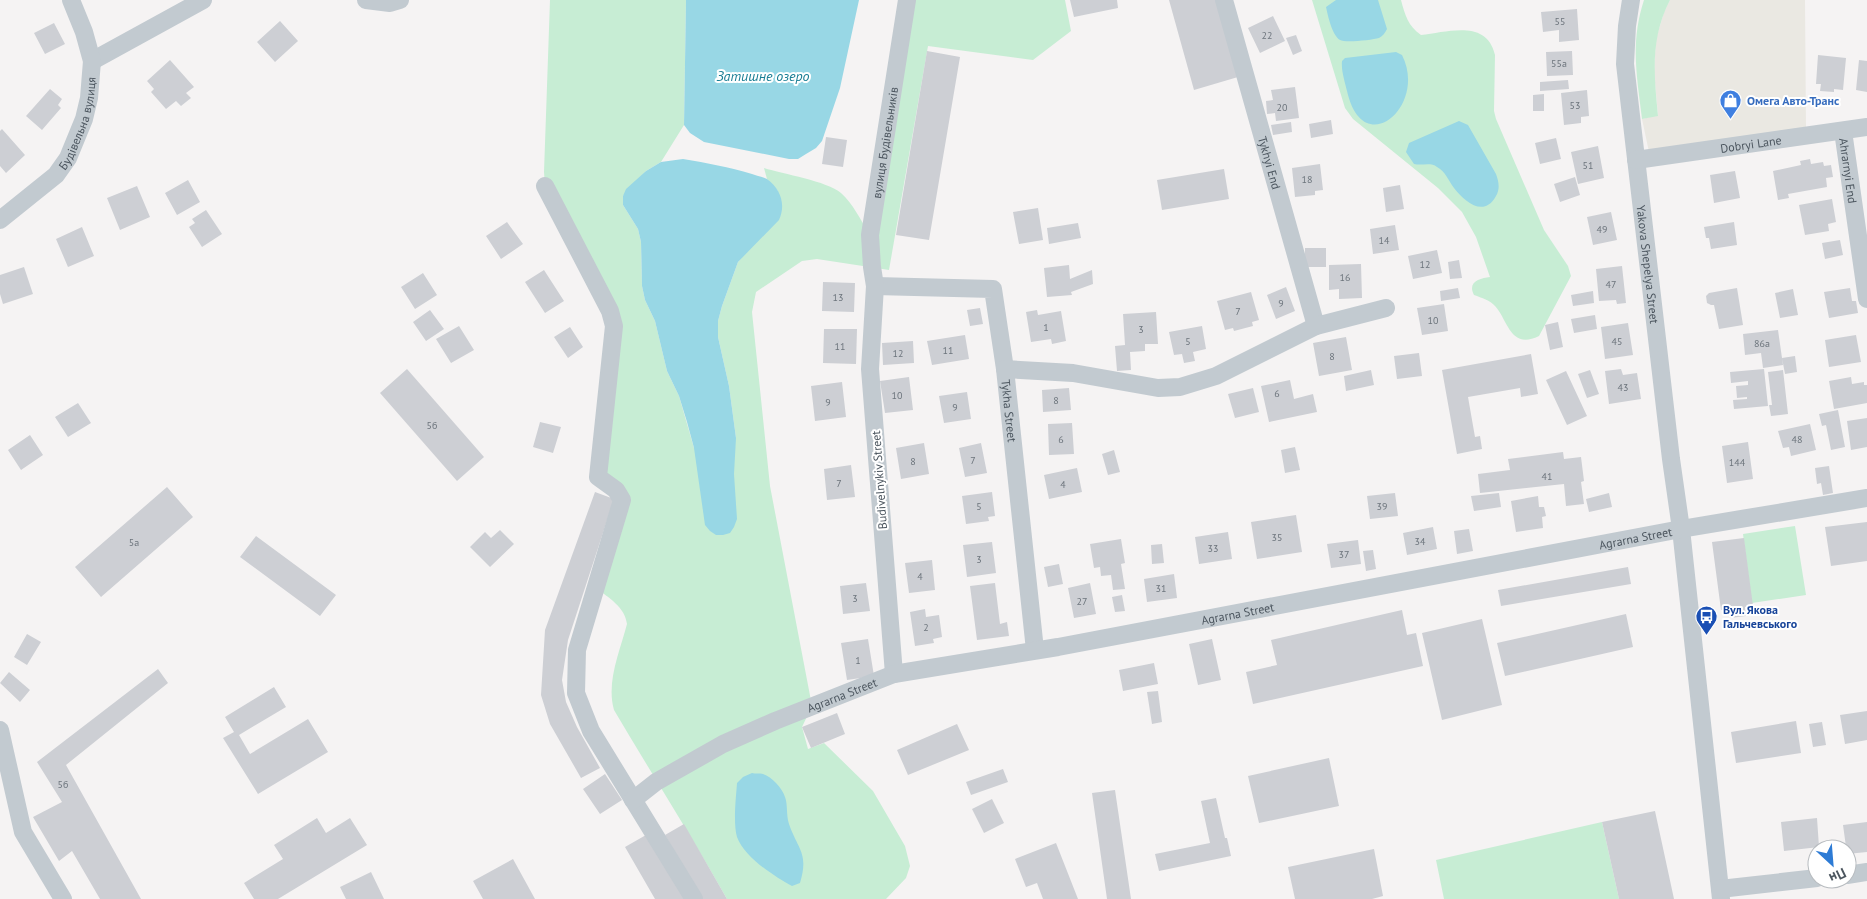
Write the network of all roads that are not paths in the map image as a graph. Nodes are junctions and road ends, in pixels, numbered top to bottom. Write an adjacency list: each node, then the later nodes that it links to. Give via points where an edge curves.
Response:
1 (71, 0): 8 (street, Будівельна вулиця)
2 (203, 0): 8 (street)
3 (366, 0): 4 (street, via 390,3)
4 (400, 0)
5 (907, 0): 14 (street, вулиця Будівельників, via 870,235)
6 (1224, 0): 17 (street, Tykhyi End)
7 (1632, 0): 11 (street, Yakova Shepelya Street, via 1626,26 1625,64)
8 (92, 61): 13 (street, Будівельна вулиця, via 84,119 68,158 56,174)
9 (1867, 128): 10 (street, Dobryi Lane)
10 (1844, 131): 11 (street, Dobryi Lane); 15 (street, Ahrarnyi End)
11 (1636, 160): 20 (street, Yakova Shepelya Street)
12 (545, 186): 24 (street, via 610,311 614,326 598,478 616,490 622,500 577,650 576,692 591,731)
13 (0, 220)
14 (875, 286): 18 (street, Tykha Street, via 993,289); 22 (street, Budivelnykiv Street, via 870,369)
15 (1867, 299)
16 (1386, 308): 17 (street)
17 (1316, 326): 18 (street, via 1216,376 1180,387 1158,388 1073,373)
18 (1005, 369): 21 (street, Tykha Street)
19 (1867, 498): 20 (street, Agrarna Street)
20 (1681, 529): 21 (street, Agrarna Street); 26 (street, Yakova Shepelya Street)
21 (1035, 650): 22 (street, Agrarna Street)
22 (894, 674): 24 (street, Agrarna Street, via 723,744 656,782)
23 (0, 730): 27 (street, via 23,832)
24 (633, 800): 28 (street)
25 (1807, 880): 26 (street)
26 (1721, 894)
27 (63, 899)
28 (694, 899)

